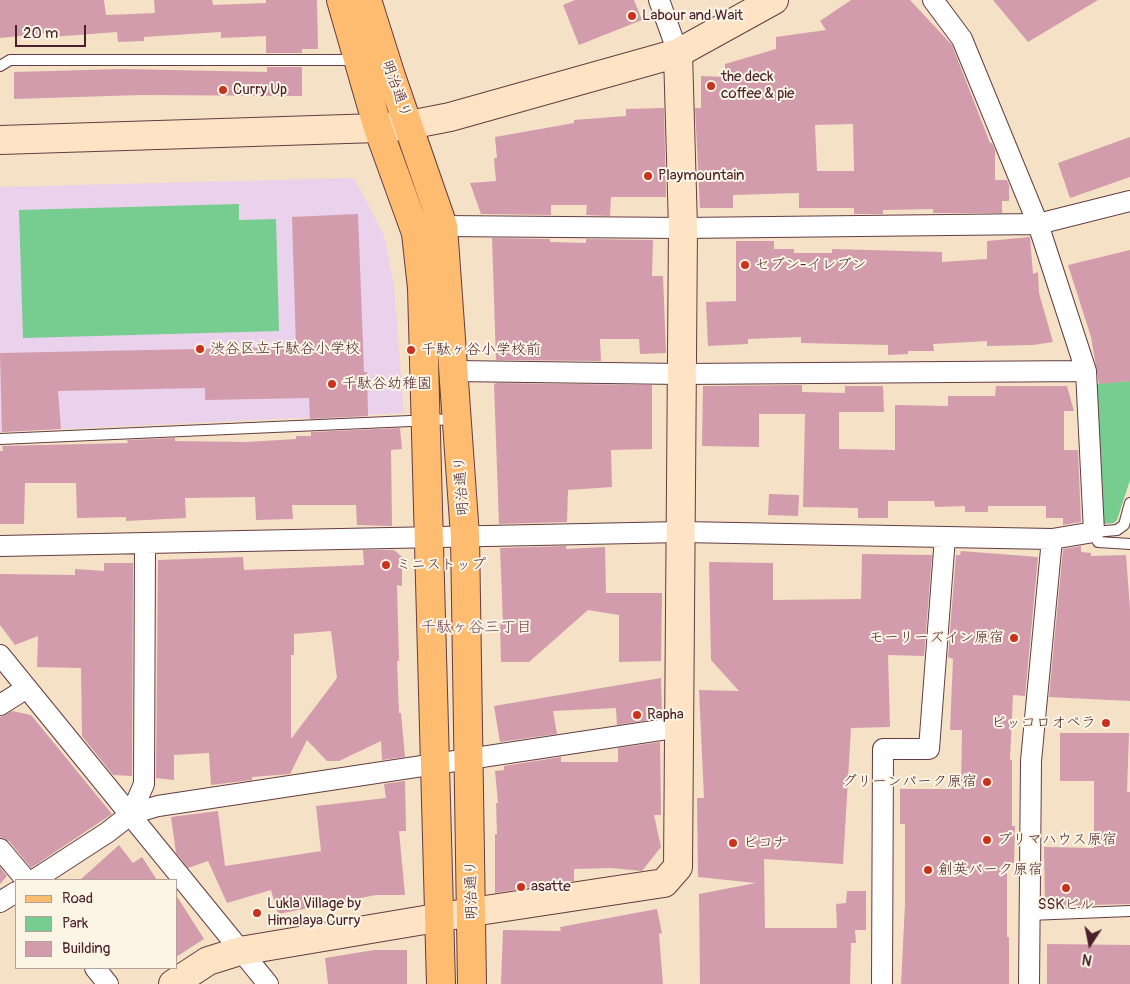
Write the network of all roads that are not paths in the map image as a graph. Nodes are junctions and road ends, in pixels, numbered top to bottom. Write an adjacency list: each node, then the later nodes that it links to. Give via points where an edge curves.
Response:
1 (341, 0): 7 (main road, 明治通り)
2 (367, 0): 9 (main road, 明治通り)
3 (659, 0): 6 (street)
4 (774, 0): 6 (street)
5 (933, 0): 13 (street, via 962,39)
6 (678, 53): 9 (street, via 450,117); 15 (street)
7 (358, 60): 8 (lane, via 10,60); 10 (main road, 明治通り)
8 (0, 66)
9 (409, 125): 10 (street); 14 (main road, 明治通り)
10 (378, 128): 11 (street); 20 (main road, 明治通り, via 416,233 422,288)
11 (0, 140)
12 (1130, 201): 13 (street)
13 (1038, 224): 15 (street); 17 (street)
14 (443, 226): 15 (street); 16 (main road, 明治通り)
15 (683, 228): 18 (street)
16 (455, 370): 18 (street); 19 (main road, 明治通り)
17 (1086, 371): 18 (street); 24 (street)
18 (681, 374): 23 (street)
19 (457, 418): 20 (lane); 26 (main road, 明治通り)
20 (426, 420): 21 (lane); 25 (main road, 明治通り)
21 (0, 439)
22 (1130, 503): 24 (lane, via 1124,525 1117,530)
23 (682, 532): 26 (street); 27 (street); 35 (street)
24 (1094, 532): 28 (street); 30 (lane, via 1098,542)
25 (430, 536): 26 (street); 29 (street); 37 (main road, 明治通り)
26 (465, 536): 36 (main road, 明治通り)
27 (945, 537): 28 (street); 55 (street, via 928,749 883,749)
28 (1052, 539): 46 (street, via 1031,761)
29 (145, 544): 31 (street); 38 (street, via 144,784)
30 (1130, 544)
31 (0, 546)
32 (0, 655): 33 (street)
33 (27, 688): 34 (street); 38 (street)
34 (0, 705)
35 (680, 728): 36 (street); 45 (street, via 678,867 664,883)
36 (468, 761): 37 (street); 45 (main road, 明治通り)
37 (436, 765): 38 (street, via 158,806); 47 (main road, 明治通り)
38 (131, 814): 41 (street); 48 (street)
39 (0, 849): 40 (street)
40 (25, 879)
41 (36, 879)
42 (15, 893): 43 (street)
43 (0, 902)
44 (1130, 911): 46 (lane)
45 (472, 912): 47 (street); 54 (main road, 明治通り)
46 (1029, 915): 56 (street)
47 (440, 917): 48 (street); 53 (main road, 明治通り)
48 (240, 951): 51 (street, via 208,961); 52 (street)
49 (96, 969): 50 (street)
50 (108, 984)
51 (174, 984)
52 (268, 984)
53 (441, 984)
54 (472, 984)
55 (882, 984)
56 (1029, 984)

